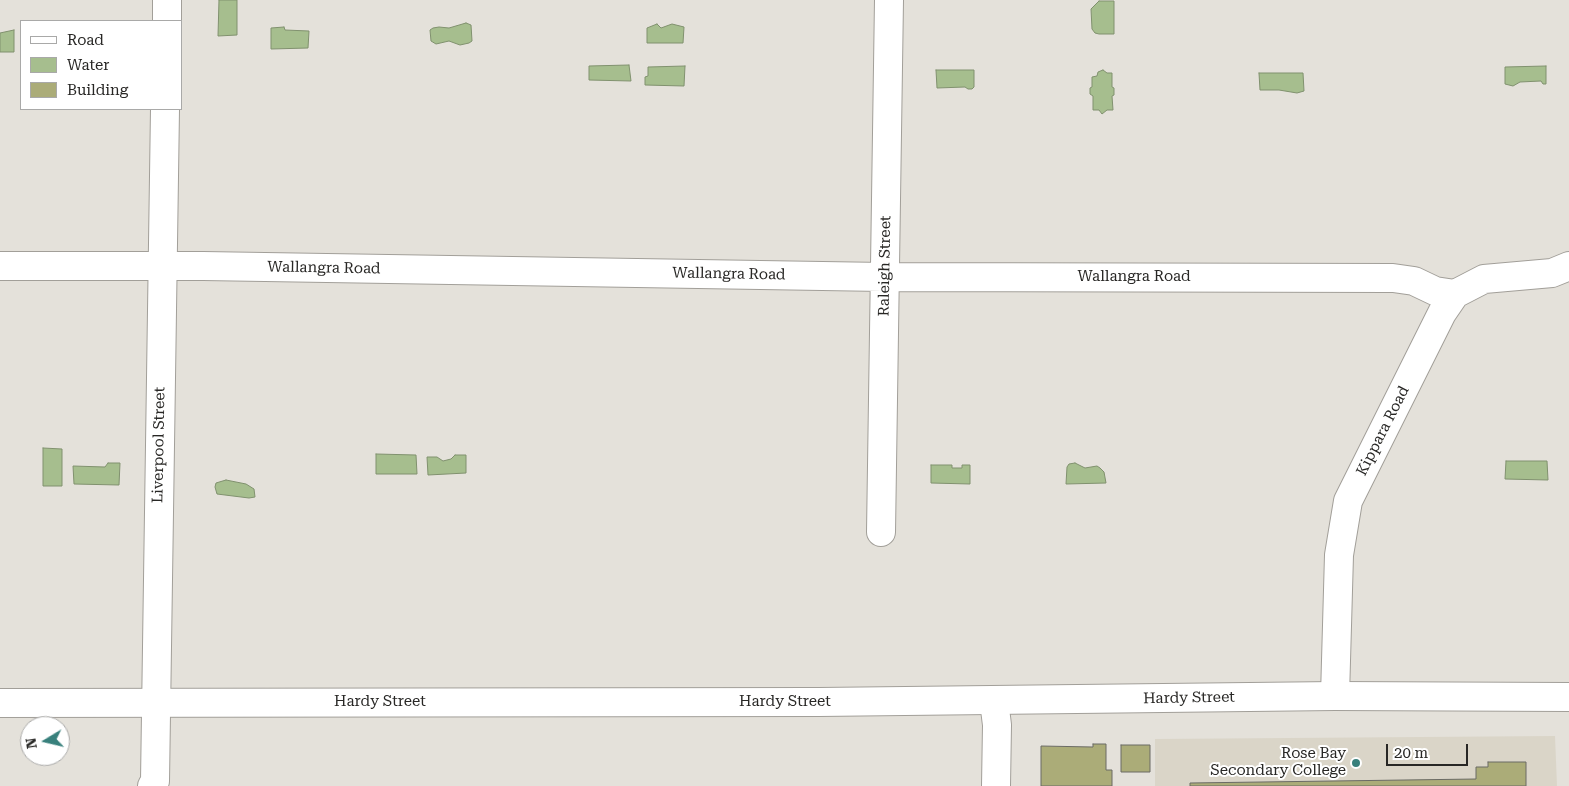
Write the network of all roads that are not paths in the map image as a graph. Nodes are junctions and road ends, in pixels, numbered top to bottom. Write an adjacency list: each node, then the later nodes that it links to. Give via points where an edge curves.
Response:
1 (167, 0): 3 (street)
2 (889, 0): 8 (street, Raleigh Street)
3 (166, 20)
4 (165, 110): 6 (street, Liverpool Street)
5 (0, 266): 6 (street, Wallangra Road)
6 (162, 266): 8 (street, Wallangra Road); 14 (street, Liverpool Street)
7 (1569, 266): 9 (street, Kippara Road, via 1552,273 1484,279)
8 (884, 277): 9 (street, Wallangra Road, via 1393,278); 10 (street, Raleigh Street)
9 (1455, 294): 11 (street, Kippara Road, via 1348,501 1339,555)
10 (881, 532)
11 (1334, 696): 12 (street, Hardy Street); 13 (street, Hardy Street)
12 (1569, 697)
13 (994, 701): 14 (street, Hardy Street); 17 (street)
14 (155, 702): 15 (street, Hardy Street); 16 (street, Liverpool Street)
15 (0, 703)
16 (155, 784)
17 (996, 786)

